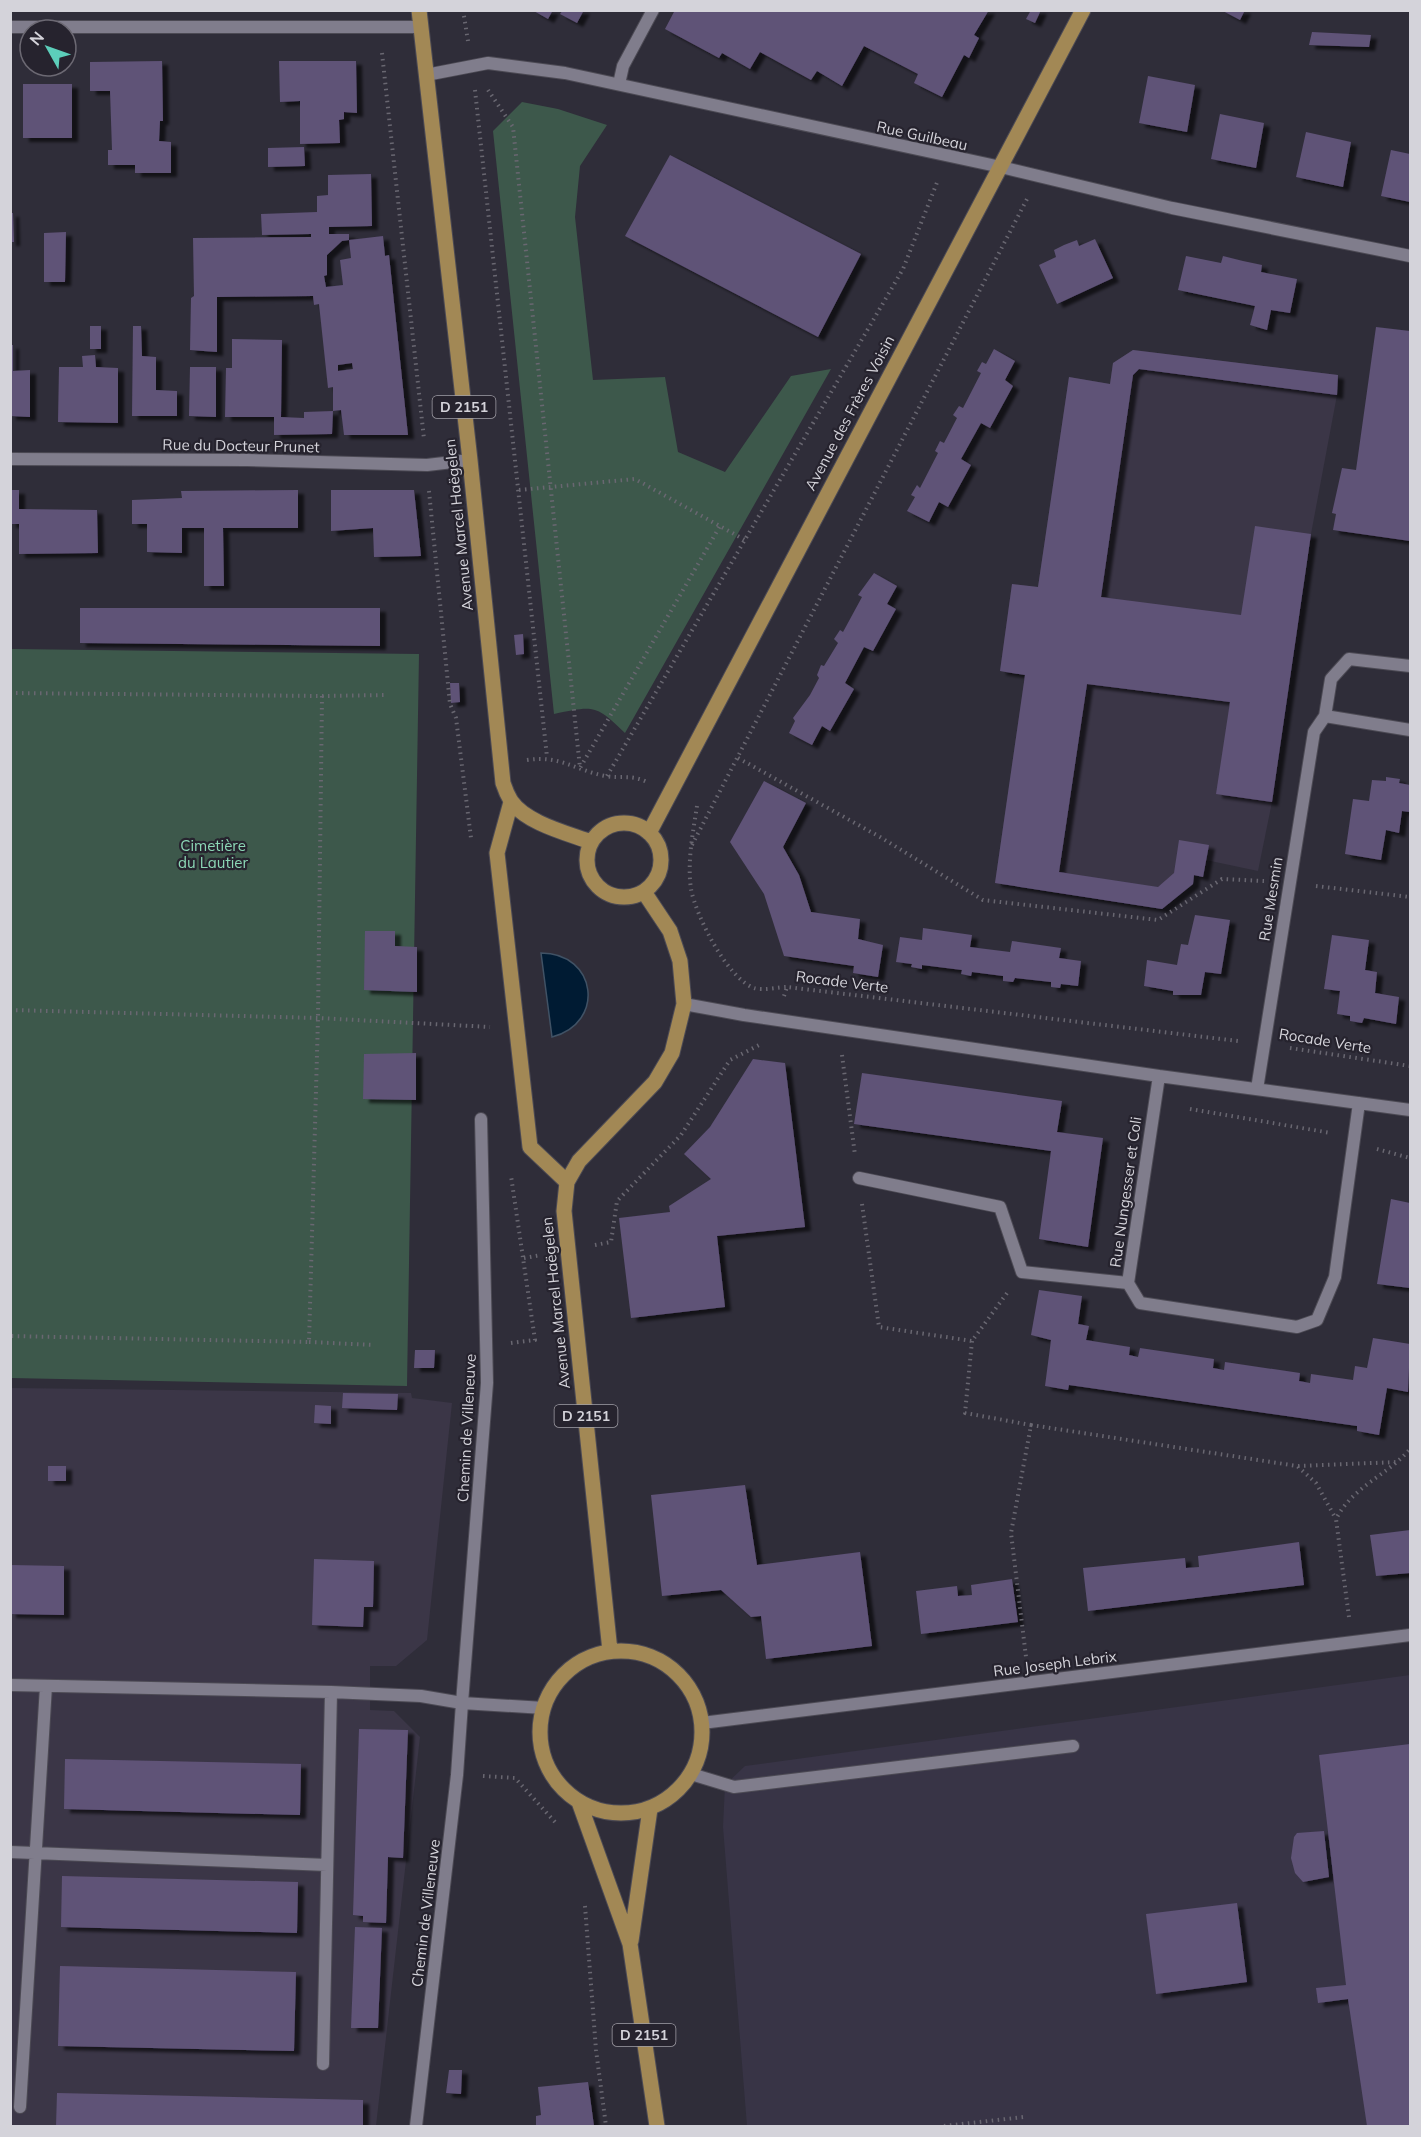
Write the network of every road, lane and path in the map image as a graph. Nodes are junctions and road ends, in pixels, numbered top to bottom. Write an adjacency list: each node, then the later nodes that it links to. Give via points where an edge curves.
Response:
1 (418, 10): 7 (main road, Avenue Marcel Haëgelen / D 2151)
2 (463, 10): 8 (path)
3 (653, 10): 10 (street, via 623,66)
4 (1083, 10): 12 (main road, Avenue des Frères Voisin)
5 (10, 27): 6 (street)
6 (379, 27): 7 (street); 17 (path)
7 (420, 27): 9 (main road, Avenue Marcel Haëgelen / D 2151)
8 (472, 67): 9 (street, Rue Guilbeau); 10 (street, Rue Guilbeau, via 488,63); 18 (path, via 513,127); 19 (path)
9 (426, 75): 16 (main road, Avenue Marcel Haëgelen / D 2151)
10 (618, 84): 11 (street, Rue Guilbeau)
11 (947, 157): 12 (street, Rue Guilbeau); 21 (path, via 903,269)
12 (1001, 167): 13 (street, Rue Guilbeau); 32 (main road, Avenue des Frères Voisin)
13 (1038, 175): 14 (street, Rue Guilbeau, via 1172,208); 28 (path)
14 (1410, 256)
15 (10, 459): 17 (street, Rue du Docteur Prunet)
16 (470, 460): 17 (street, Rue du Docteur Prunet); 33 (main road, Avenue Marcel Haëgelen / D 2151, via 503,783)
17 (427, 465): 30 (path, via 450,704 456,718)
18 (552, 486): 19 (path); 20 (path, via 634,479); 29 (path)
19 (519, 490): 29 (path, via 547,757)
20 (720, 526): 21 (path); 29 (path)
21 (745, 540): 31 (path)
22 (1410, 666): 26 (street, Rue Mesmin, via 1349,659 1330,679)
23 (10, 693): 25 (path)
24 (386, 695): 25 (path)
25 (322, 696): 43 (path)
26 (1325, 716): 27 (street); 37 (street, Rue Mesmin, via 1314,732)
27 (1410, 730)
28 (738, 758): 36 (path); 37 (path, via 983,900 1158,920 1222,879)
29 (580, 768): 31 (path)
30 (463, 769)
31 (607, 776): 32 (path, via 633,776)
32 (670, 792): 34 (main road, Avenue des Frères Voisin); 36 (path, via 697,806)
33 (512, 802): 35 (main road, via 534,818); 45 (main road, via 497,853)
34 (649, 833): 35 (main road, via 632,824 613,825); 38 (main road, via 661,858 658,877)
35 (591, 842): 38 (main road, via 587,864 595,884 613,896)
36 (692, 845): 40 (path, via 691,890 712,942 729,969 755,988)
37 (1288, 883): 39 (path); 46 (street, Rue Mesmin)
38 (644, 892): 41 (main road, Avenue Marcel Haëgelen / D 2151, via 676,945)
39 (1410, 897)
40 (787, 987): 44 (path, Rocade Verte); 46 (path, Rocade Verte)
41 (684, 1004): 44 (street); 55 (main road, Avenue Marcel Haëgelen / D 2151, via 672,1053 655,1082 579,1161)
42 (10, 1010): 43 (path)
43 (318, 1018): 45 (path); 61 (path)
44 (776, 1019): 49 (street); 56 (path, Rocade Verte, via 769,1040 730,1060 681,1136 617,1201 611,1242)
45 (518, 1028): 55 (main road, via 530,1147)
46 (1265, 1044): 48 (path, Rocade Verte); 50 (street, Rue Mesmin)
47 (841, 1048): 54 (path)
48 (1410, 1066)
49 (1159, 1076): 50 (street); 58 (street, Rue Nungesser et Coli)
50 (1257, 1089): 51 (street)
51 (1359, 1103): 52 (street); 58 (street, Rue Nungesser et Coli, via 1335,1277 1317,1320 1297,1327 1140,1303)
52 (1410, 1110)
53 (481, 1119): 63 (street, Chemin de Villeneuve)
54 (859, 1178): 57 (street, via 1000,1207); 60 (path, via 879,1326)
55 (567, 1182): 56 (main road, Avenue Marcel Haëgelen / D 2151, via 564,1211)
56 (568, 1251): 63 (path, Rocade Verte, via 524,1258 535,1340); 71 (main road, Avenue Marcel Haëgelen / D 2151)
57 (1022, 1272): 58 (street); 60 (path)
58 (1128, 1283)
59 (10, 1336): 61 (path)
60 (972, 1341): 64 (path, via 965,1413)
61 (309, 1342): 62 (path)
62 (374, 1345)
63 (486, 1346): 76 (street, Chemin de Villeneuve, via 487,1383)
64 (1031, 1425): 67 (path); 72 (path, via 1011,1533)
65 (1410, 1449): 66 (path)
66 (1400, 1462): 67 (path); 68 (path, via 1366,1484 1343,1505)
67 (1297, 1466): 68 (path, via 1316,1483)
68 (1336, 1518): 70 (path)
69 (1410, 1635): 70 (street, Rue Joseph Lebrix)
70 (1353, 1642): 72 (street, Rue Joseph Lebrix)
71 (610, 1651): 77 (main road, via 588,1658 569,1671); 78 (main road, via 636,1652 660,1660 681,1676 695,1698)
72 (1029, 1682): 78 (street, Rue Joseph Lebrix)
73 (10, 1685): 74 (street)
74 (46, 1686): 75 (street); 86 (street)
75 (331, 1692): 76 (street, via 421,1696); 87 (street)
76 (462, 1703): 77 (street); 93 (street, Chemin de Villeneuve)
77 (544, 1708): 82 (main road, via 540,1735 545,1762 559,1784)
78 (702, 1723): 80 (main road, via 701,1749)
79 (1073, 1746): 80 (street, via 734,1787)
80 (691, 1774): 83 (main road, via 674,1795)
81 (480, 1776): 84 (path, via 515,1778)
82 (579, 1802): 83 (main road, via 602,1812 626,1814); 89 (main road, D 2151)
83 (650, 1809): 89 (main road, D 2151)
84 (556, 1824)
85 (10, 1852): 86 (street)
86 (35, 1853): 87 (street); 91 (street)
87 (327, 1864): 90 (street)
88 (585, 1900): 94 (path)
89 (630, 1944): 95 (main road, D 2151)
90 (323, 2064)
91 (20, 2107)
92 (1024, 2117): 96 (path)
93 (416, 2127)
94 (606, 2127)
95 (657, 2127)
96 (944, 2127)

